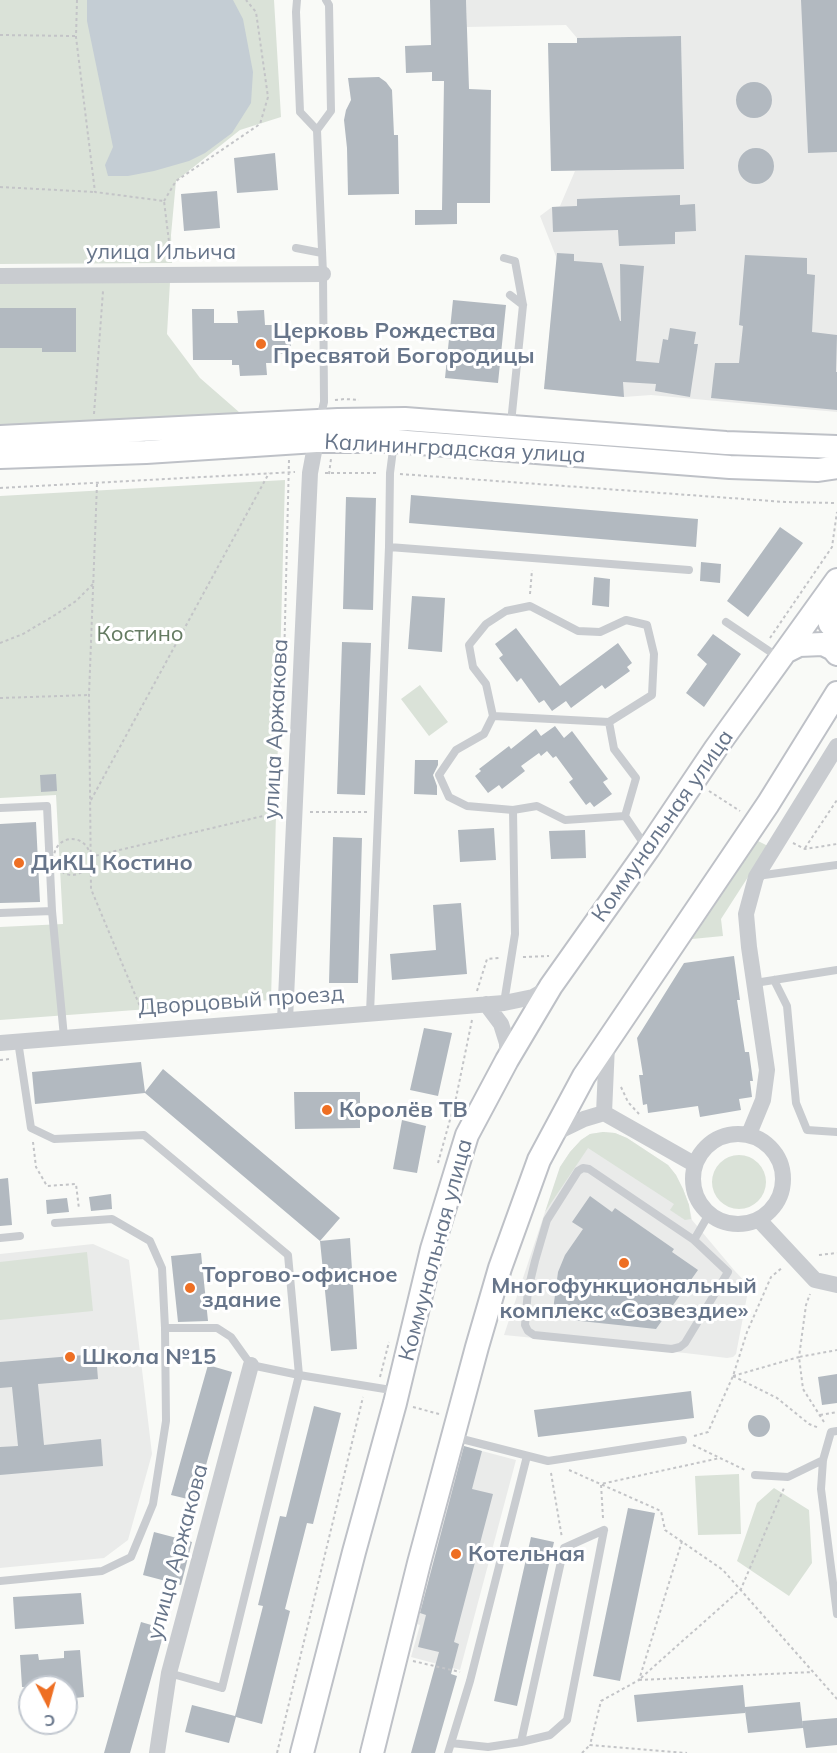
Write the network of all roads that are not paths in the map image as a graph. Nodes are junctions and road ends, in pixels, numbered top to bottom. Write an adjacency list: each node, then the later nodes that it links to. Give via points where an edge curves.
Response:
1 (297, 0): 3 (lane, via 300,112)
2 (326, 0): 3 (lane, via 331,111)
3 (317, 130): 5 (lane)
4 (296, 248): 5 (lane)
5 (322, 253): 7 (lane)
6 (504, 258): 10 (lane, via 515,261)
7 (323, 274): 8 (street, улица Ильича); 11 (lane)
8 (0, 276)
9 (510, 295): 10 (lane)
10 (523, 305): 12 (lane)
11 (320, 421): 12 (main road, Калининградская улица, via 405,419); 13 (main road, Калининградская улица); 14 (main road, Калининградская улица); 16 (main road, Калининградская улица, via 289,442); 44 (street, улица Аржакова, via 310,473)
12 (512, 426): 15 (main road, Калининградская улица, via 726,443)
13 (0, 437)
14 (394, 441): 17 (main road, Калининградская улица, via 741,467); 18 (lane)
15 (837, 447)
16 (0, 458)
17 (837, 467)
18 (389, 547): 19 (lane); 43 (lane)
19 (688, 570)
20 (834, 584): 22 (main road, Коммунальная улица, via 827,611 830,624); 24 (main road, Коммунальная улица)
21 (726, 622): 24 (lane)
22 (837, 631)
23 (837, 654): 24 (main road, via 823,644 799,645)
24 (784, 655): 32 (main road, Коммунальная улица)
25 (837, 693): 47 (main road, via 756,821)
26 (493, 716): 27 (lane); 27 (lane, via 486,684 473,667 469,645 486,624 506,610 530,606 578,631 600,632 626,620 647,625 654,654 652,695); 30 (lane, via 484,734 456,750 439,776 449,797 467,806)
27 (609, 722): 31 (lane, via 614,749 636,778)
28 (837, 746): 34 (street)
29 (0, 808): 35 (lane, via 48,806)
30 (513, 810): 31 (lane, via 537,806 565,820); 41 (lane, via 514,934)
31 (625, 816): 32 (lane)
32 (648, 849): 40 (main road, Коммунальная улица)
33 (837, 865): 34 (lane)
34 (756, 877): 39 (street, via 746,914)
35 (52, 910): 36 (lane); 45 (lane)
36 (0, 913)
37 (837, 970): 38 (lane)
38 (774, 980): 39 (lane); 51 (lane, via 787,1006 796,1104 807,1130)
39 (755, 982): 53 (street, via 767,1070 763,1100)
40 (551, 986): 41 (street, Дворцовый проезд, via 533,997); 49 (main road, Коммунальная улица)
41 (504, 1003): 42 (street, Дворцовый проезд)
42 (486, 1004): 43 (street, Дворцовый проезд); 49 (street, via 501,1024)
43 (370, 1013): 44 (street, Дворцовый проезд)
44 (285, 1020): 45 (street, Дворцовый проезд)
45 (64, 1037): 46 (street, Дворцовый проезд)
46 (18, 1041): 48 (street, Дворцовый проезд); 64 (lane, via 32,1128 54,1139 144,1135 288,1255)
47 (607, 1041): 50 (street); 52 (main road)
48 (0, 1042)
49 (507, 1060): 65 (main road, Коммунальная улица, via 466,1135 432,1249)
50 (604, 1113): 52 (street); 54 (street)
51 (837, 1132)
52 (553, 1134): 67 (main road, via 539,1160 500,1268)
53 (749, 1134): 54 (street, via 722,1135 702,1150); 56 (street, via 764,1141 776,1154 783,1171 781,1192 774,1206)
54 (694, 1164): 55 (street, via 692,1183 698,1201)
55 (709, 1214): 56 (street, via 725,1222 743,1224); 60 (lane)
56 (759, 1220): 61 (street, via 815,1280)
57 (55, 1223): 62 (lane, via 112,1219 150,1241 162,1268)
58 (20, 1236): 59 (lane)
59 (0, 1238)
60 (694, 1240): 60 (lane, via 583,1168 547,1220 528,1290 528,1331 534,1335 680,1347 728,1272)
61 (837, 1285)
62 (165, 1328): 63 (lane, via 217,1328 231,1337); 72 (lane, via 166,1421 153,1504 131,1557 102,1571)
63 (251, 1365): 64 (lane); 74 (street, улица Аржакова)
64 (299, 1375): 65 (lane); 74 (lane, via 222,1688)
65 (398, 1391): 78 (main road, Коммунальная улица)
66 (834, 1432): 70 (lane)
67 (453, 1437): 69 (lane); 79 (main road)
68 (682, 1440): 69 (lane, via 549,1461)
69 (527, 1456): 76 (lane)
70 (823, 1460): 71 (lane, via 788,1477); 73 (lane, via 821,1489)
71 (755, 1475)
72 (0, 1581)
73 (837, 1614)
74 (169, 1673): 77 (street, улица Аржакова)
75 (521, 1742): 75 (lane, via 550,1735 567,1720 604,1530 564,1548); 76 (lane, via 488,1747)
76 (451, 1743): 80 (lane)
77 (157, 1753)
78 (302, 1753)
79 (372, 1753)
80 (448, 1753)

